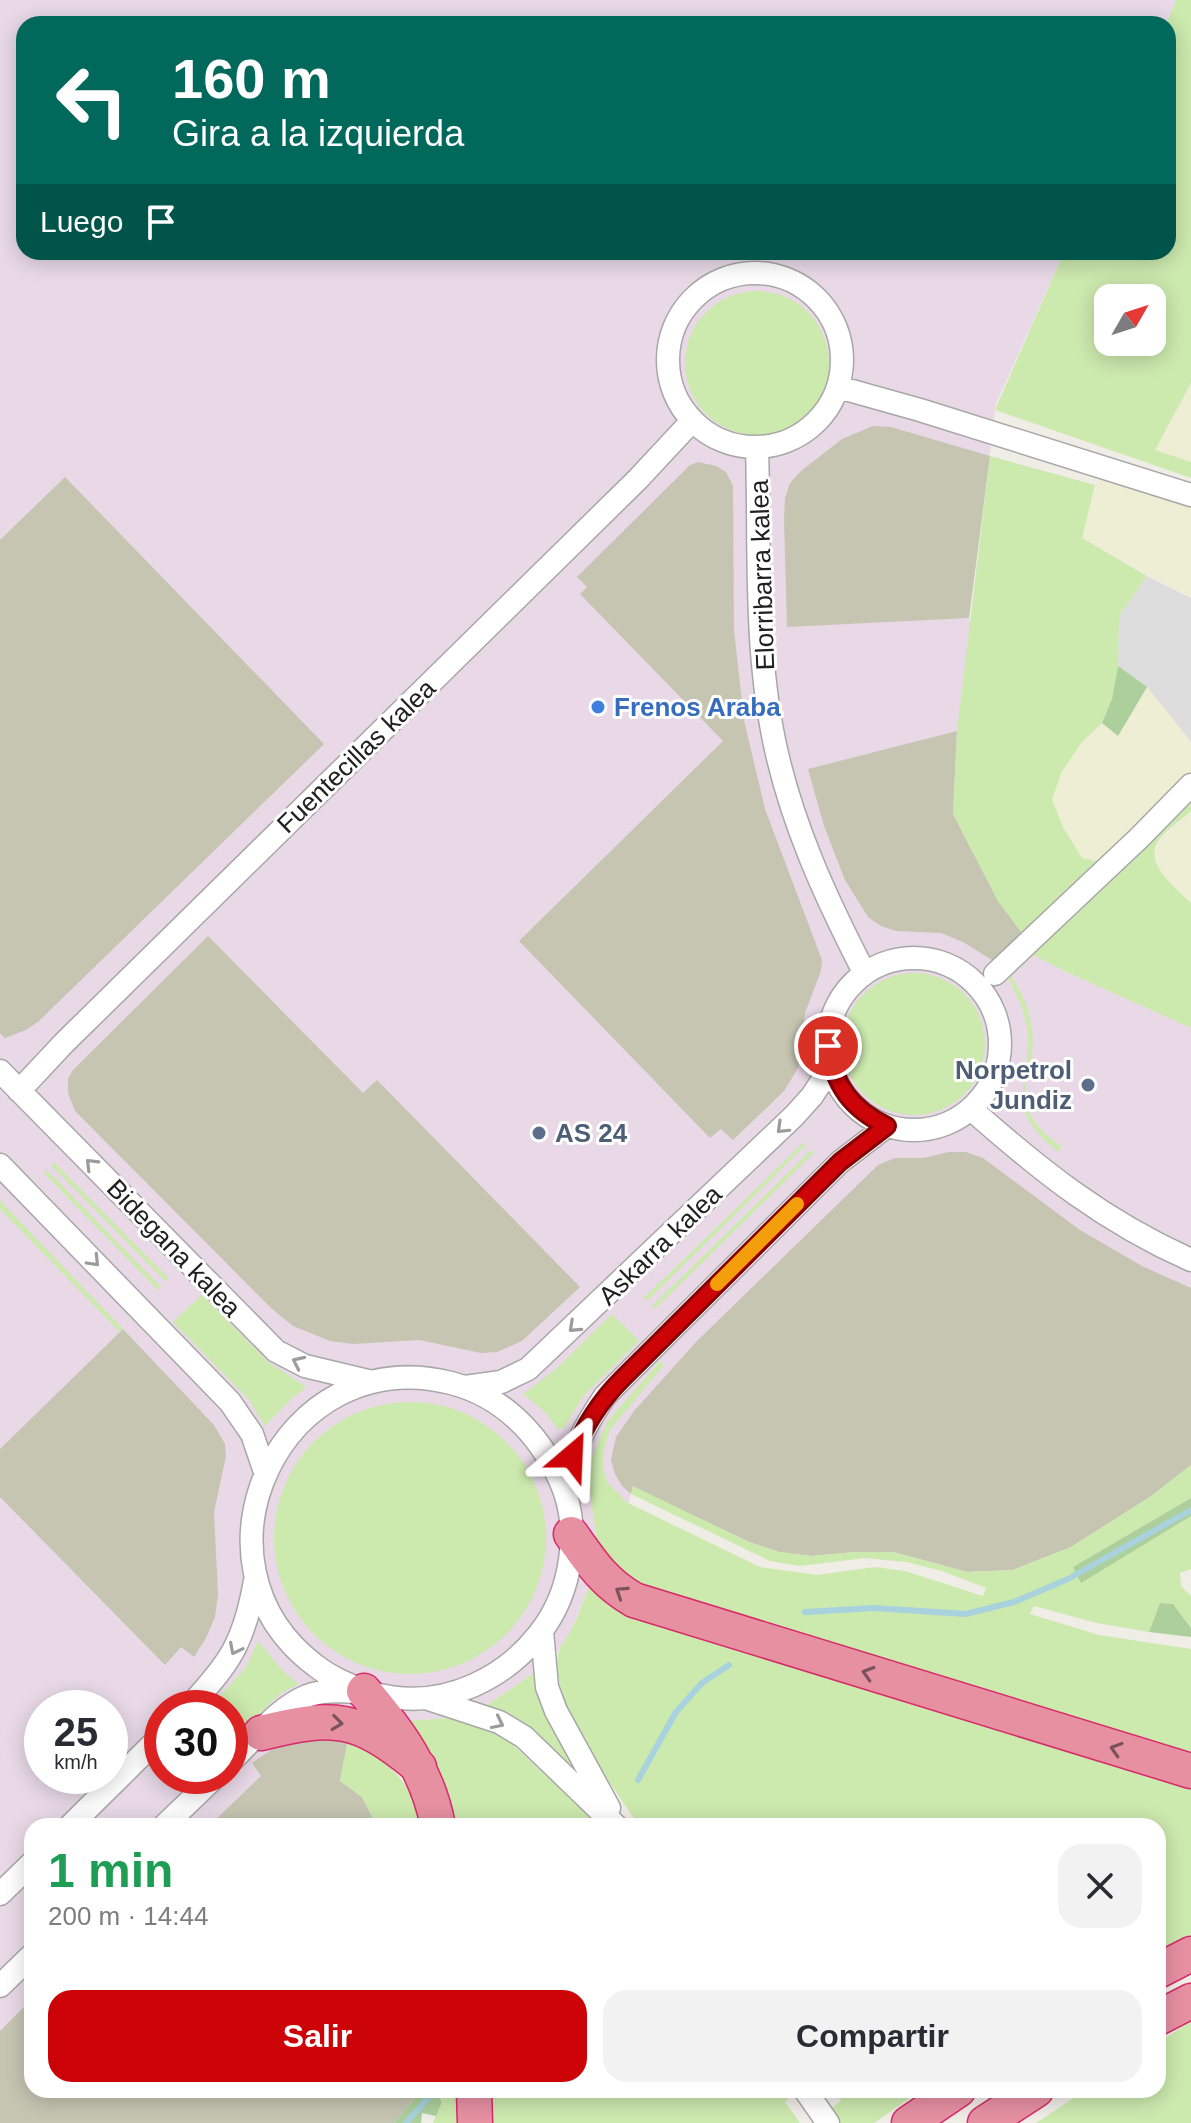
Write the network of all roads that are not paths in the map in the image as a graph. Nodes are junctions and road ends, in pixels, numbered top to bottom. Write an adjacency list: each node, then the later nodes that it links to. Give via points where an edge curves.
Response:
1 (838, 387): 2 (street, via 842,361 827,311 786,279 761,273 735,275 690,301 668,348 677,399); 3 (street, via 826,411 807,430 784,443); 4 (street)
2 (692, 421): 3 (street, via 733,445); 10 (street, Fuentecillas kalea)
3 (757, 447): 6 (street, Elorribarra kalea, via 762,641 774,739 825,897)
4 (1191, 495)
5 (1191, 785): 7 (street)
6 (864, 972): 8 (street, via 848,987 829,1025); 11 (street, via 914,957 963,972 982,990 1001,1039 988,1089)
7 (995, 974)
8 (831, 1067): 12 (street, via 852,1104); 16 (street, Askarra kalea, one-way to 16, via 794,1116 528,1369 501,1382)
9 (0, 1071): 10 (street, Bidegana kalea)
10 (19, 1091): 15 (street, Bidegana kalea, one-way to 10, via 305,1366 276,1351)
11 (971, 1109): 12 (street, via 931,1129); 14 (street, via 1035,1166 1096,1210)
12 (887, 1126): 18 (street, via 840,1162 605,1396 583,1428)
13 (0, 1165): 17 (street, one-way to 17, via 230,1402 252,1434)
14 (1191, 1260)
15 (373, 1382): 16 (street, via 420,1378); 17 (street, via 339,1394 309,1414 284,1440)
16 (465, 1387): 18 (street, via 498,1403 526,1427 549,1456)
17 (265, 1472): 20 (street, via 252,1523)
18 (564, 1489): 19 (street)
19 (571, 1534): 21 (street, via 569,1568); 29 (highway, one-way to 19, via 634,1600 612,1588)
20 (256, 1576): 22 (street, one-way to 22, via 244,1631 232,1657); 23 (street, via 278,1626 295,1647 315,1666)
21 (542, 1631): 24 (street, via 502,1670 465,1688); 35 (street, via 547,1687 556,1711)
22 (204, 1690)
23 (364, 1691): 24 (street); 25 (street, via 308,1695); 28 (highway)
24 (424, 1698): 34 (street, one-way to 34, via 499,1722 524,1737)
25 (261, 1733): 26 (street); 28 (highway, one-way to 28, via 328,1720 354,1725 376,1734)
26 (248, 1745)
27 (144, 1753): 31 (street)
28 (419, 1767): 33 (highway)
29 (1191, 1771)
30 (197, 1794): 32 (street)
31 (78, 1818)
32 (172, 1818)
33 (437, 1818)
34 (610, 1818)
35 (614, 1818)
36 (24, 1871): 37 (street)
37 (0, 1894)
38 (1191, 1954): 40 (highway)
39 (24, 1963): 41 (street)
40 (1166, 1967)
41 (0, 1986)
42 (1191, 2001): 43 (highway)
43 (1166, 2014)
44 (474, 2098): 48 (highway)
45 (810, 2098): 49 (street)
46 (946, 2098): 50 (highway)
47 (1024, 2098): 51 (highway)
48 (475, 2123)
49 (828, 2123)
50 (909, 2123)
51 (985, 2123)

